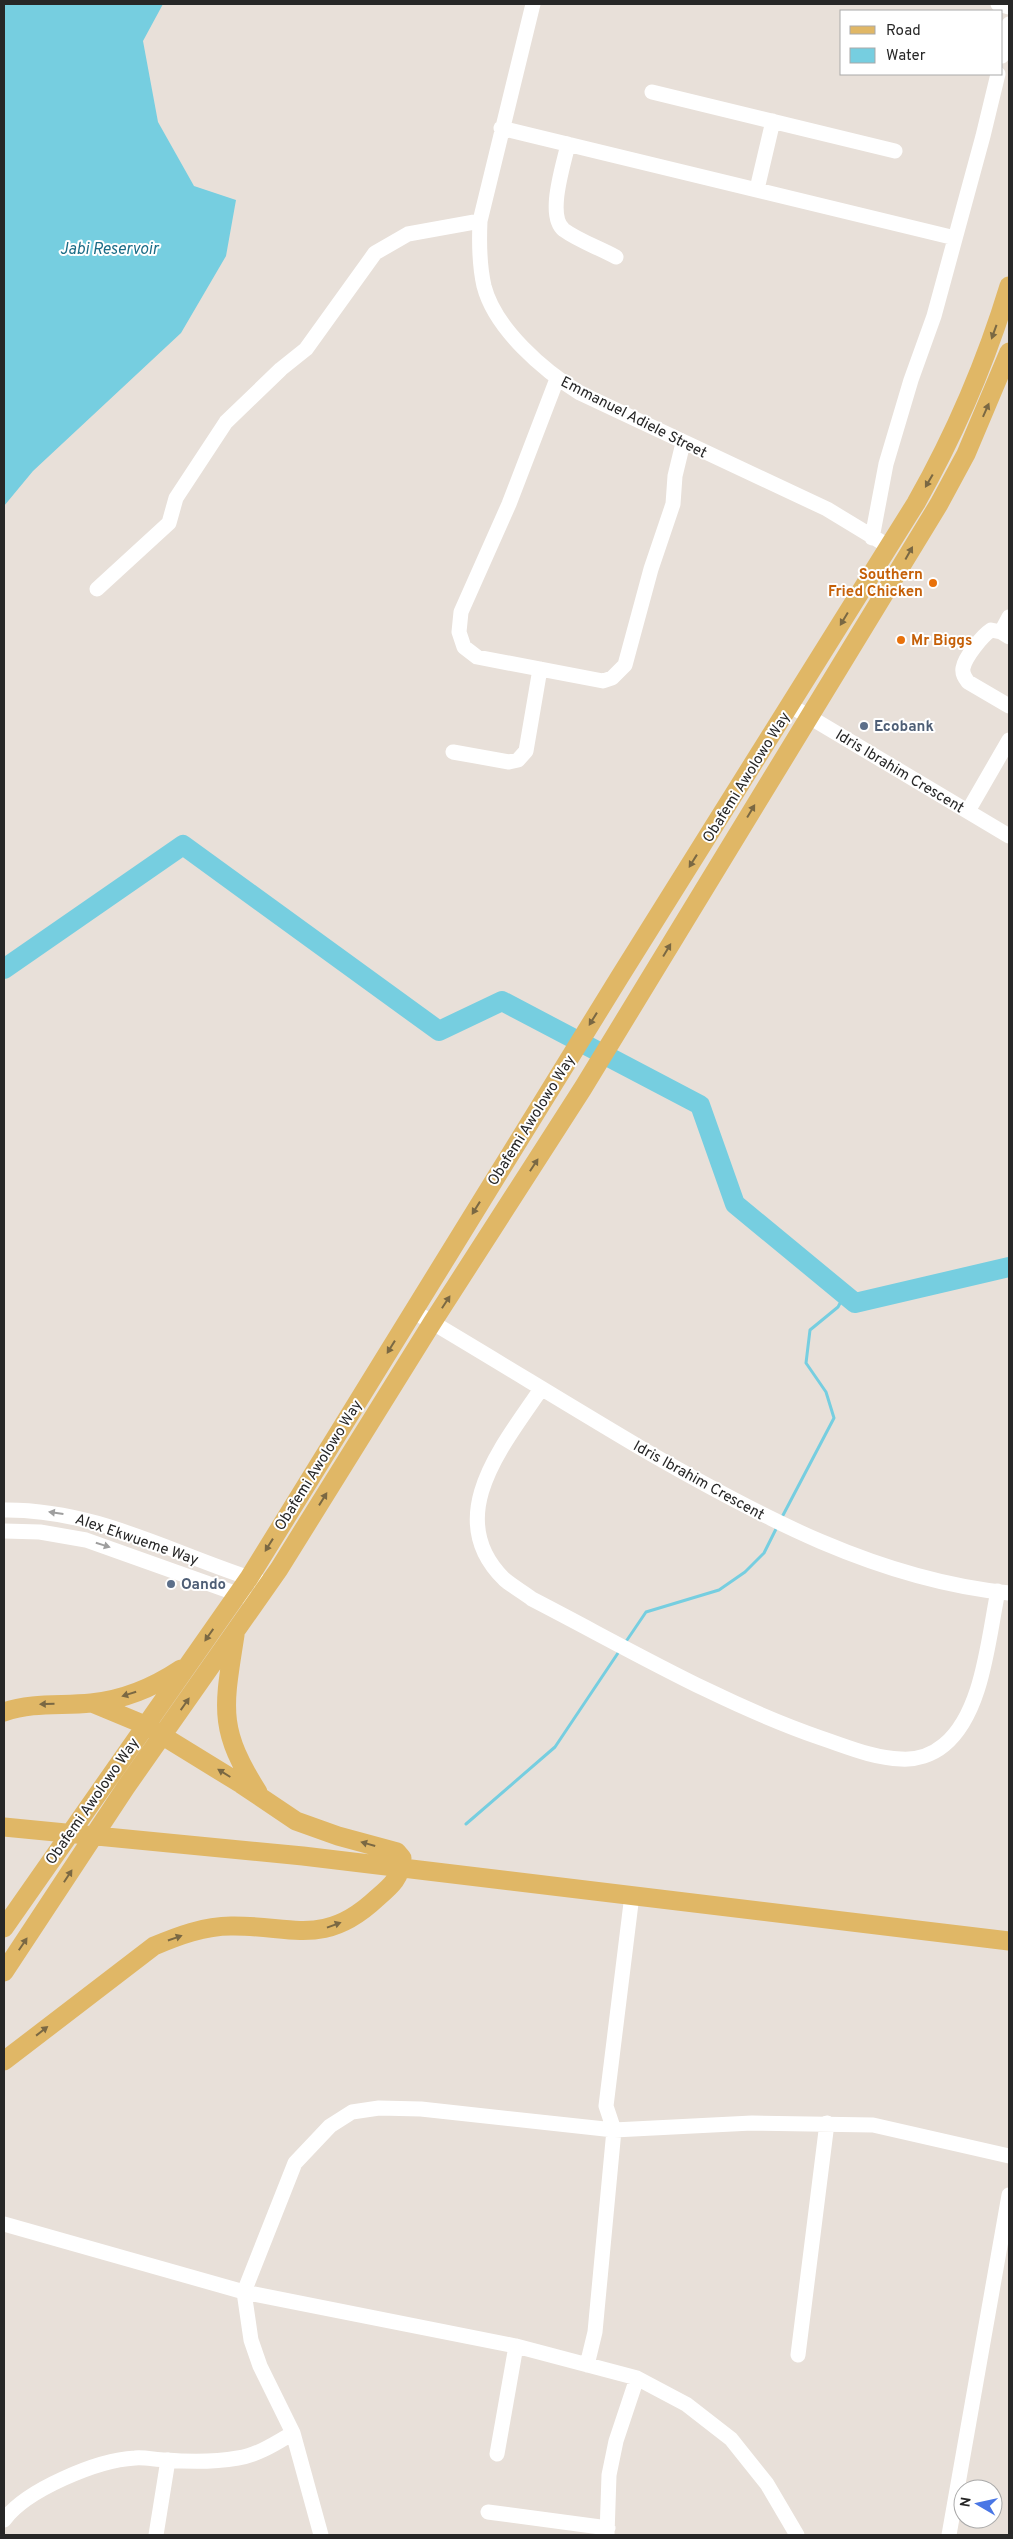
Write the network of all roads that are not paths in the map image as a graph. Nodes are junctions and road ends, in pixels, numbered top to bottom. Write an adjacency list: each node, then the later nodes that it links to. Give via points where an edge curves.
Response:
1 (533, 4): 9 (street, Emmanuel Adiele Street)
2 (998, 4): 3 (street)
3 (1009, 7)
4 (1009, 24): 5 (street)
5 (1003, 51)
6 (998, 75): 14 (street)
7 (652, 92): 8 (street)
8 (773, 121): 11 (street); 12 (street)
9 (501, 128): 10 (street); 13 (street, Emmanuel Adiele Street)
10 (568, 144): 12 (street); 15 (street, via 556,206 557,220 563,230)
11 (895, 151)
12 (757, 189): 14 (street)
13 (480, 221): 18 (street, Emmanuel Adiele Street, via 478,253 484,288 521,347); 21 (street, via 408,234 375,253 306,349 226,422 176,498 169,523)
14 (956, 238): 20 (street, via 886,464)
15 (616, 257)
16 (1009, 286): 20 (main road, Obafemi Awolowo Way, one-way to 20, via 981,370 951,439 916,503)
17 (1009, 352): 27 (main road, Obafemi Awolowo Way, one-way to 17, via 940,504 977,429)
18 (557, 379): 19 (street, Emmanuel Adiele Street, via 580,394); 24 (street, via 509,504 461,612 459,632 464,647 477,656)
19 (683, 443): 20 (street, Emmanuel Adiele Street, via 827,509); 24 (street, via 675,476 673,504 624,665 612,678 604,681)
20 (880, 542): 25 (main road, Obafemi Awolowo Way, one-way to 25)
21 (97, 589)
22 (1009, 616): 23 (street)
23 (1005, 634): 26 (street, via 990,630 983,635 963,668 968,682)
24 (540, 669): 29 (street, via 526,751 518,760 509,762)
25 (791, 706): 27 (street, Idris Ibrahim Crescent); 32 (main road, Obafemi Awolowo Way, one-way to 32)
26 (1009, 706)
27 (808, 717): 30 (street, Idris Ibrahim Crescent); 33 (main road, Obafemi Awolowo Way, one-way to 27, via 583,1088)
28 (1009, 740): 30 (street)
29 (453, 752)
30 (968, 811): 31 (street, Idris Ibrahim Crescent)
31 (1009, 836)
32 (413, 1312): 33 (street, Idris Ibrahim Crescent); 37 (main road, Obafemi Awolowo Way, one-way to 37)
33 (432, 1323): 34 (street, Idris Ibrahim Crescent); 38 (main road, Obafemi Awolowo Way, one-way to 33)
34 (541, 1389): 39 (street, Idris Ibrahim Crescent, via 739,1504 789,1528 883,1566 973,1589); 39 (street, via 484,1480 477,1529 485,1554 504,1579 532,1599 741,1707 873,1756 903,1760 925,1756 943,1746 962,1726 976,1694)
35 (4, 1510): 37 (street, Alex Ekwueme Way, one-way to 35, via 97,1522 49,1512)
36 (4, 1531): 40 (street, Alex Ekwueme Way, one-way to 40, via 40,1532 86,1540)
37 (249, 1578): 38 (street, Alex Ekwueme Way); 40 (main road, Obafemi Awolowo Way)
38 (268, 1584): 41 (main road, Obafemi Awolowo Way)
39 (1004, 1592)
40 (237, 1595): 41 (street, Alex Ekwueme Way); 43 (main road, Obafemi Awolowo Way, one-way to 43)
41 (256, 1600): 42 (main road, Obafemi Awolowo Way)
42 (236, 1630): 47 (main road, Obafemi Awolowo Way, one-way to 42); 48 (main road, via 226,1692 226,1718 240,1764)
43 (188, 1664): 44 (main road, one-way to 44, via 148,1688); 46 (main road, Obafemi Awolowo Way)
44 (92, 1703): 45 (main road, one-way to 45, via 39,1704); 46 (main road)
45 (4, 1712)
46 (145, 1725): 47 (main road); 52 (main road, Obafemi Awolowo Way)
47 (163, 1736): 48 (main road, one-way to 47); 54 (main road, Obafemi Awolowo Way, one-way to 47)
48 (264, 1801): 50 (main road, one-way to 48, via 402,1858 397,1852 316,1829)
49 (4, 1827): 50 (main road, via 303,1856)
50 (401, 1869): 51 (main road); 55 (main road, one-way to 50, via 154,1946 212,1928 230,1926 298,1932 337,1925 373,1903 391,1887)
51 (632, 1896): 53 (main road); 57 (street, via 606,2106)
52 (9, 1921)
53 (1009, 1941)
54 (4, 1972)
55 (4, 2061)
56 (826, 2123): 57 (street); 58 (street, via 873,2125); 63 (street)
57 (614, 2130): 61 (street, via 421,2109 379,2108 352,2112 330,2126 295,2163); 64 (street, via 595,2332)
58 (1009, 2156)
59 (1009, 2195): 75 (street)
60 (4, 2224): 61 (street)
61 (244, 2292): 62 (street); 66 (street, via 260,2366)
62 (516, 2346): 64 (street); 67 (street)
63 (798, 2355)
64 (587, 2364): 65 (street)
65 (637, 2378): 71 (street, via 616,2441 611,2468); 74 (street, via 686,2404 731,2439 766,2484)
66 (293, 2433): 68 (street, via 269,2448 239,2458); 73 (street)
67 (497, 2454)
68 (168, 2460): 70 (street, via 135,2458 82,2472 50,2484 12,2510); 72 (street)
69 (488, 2512): 71 (street)
70 (4, 2520)
71 (608, 2532)
72 (156, 2535)
73 (320, 2535)
74 (796, 2535)
75 (949, 2535)

